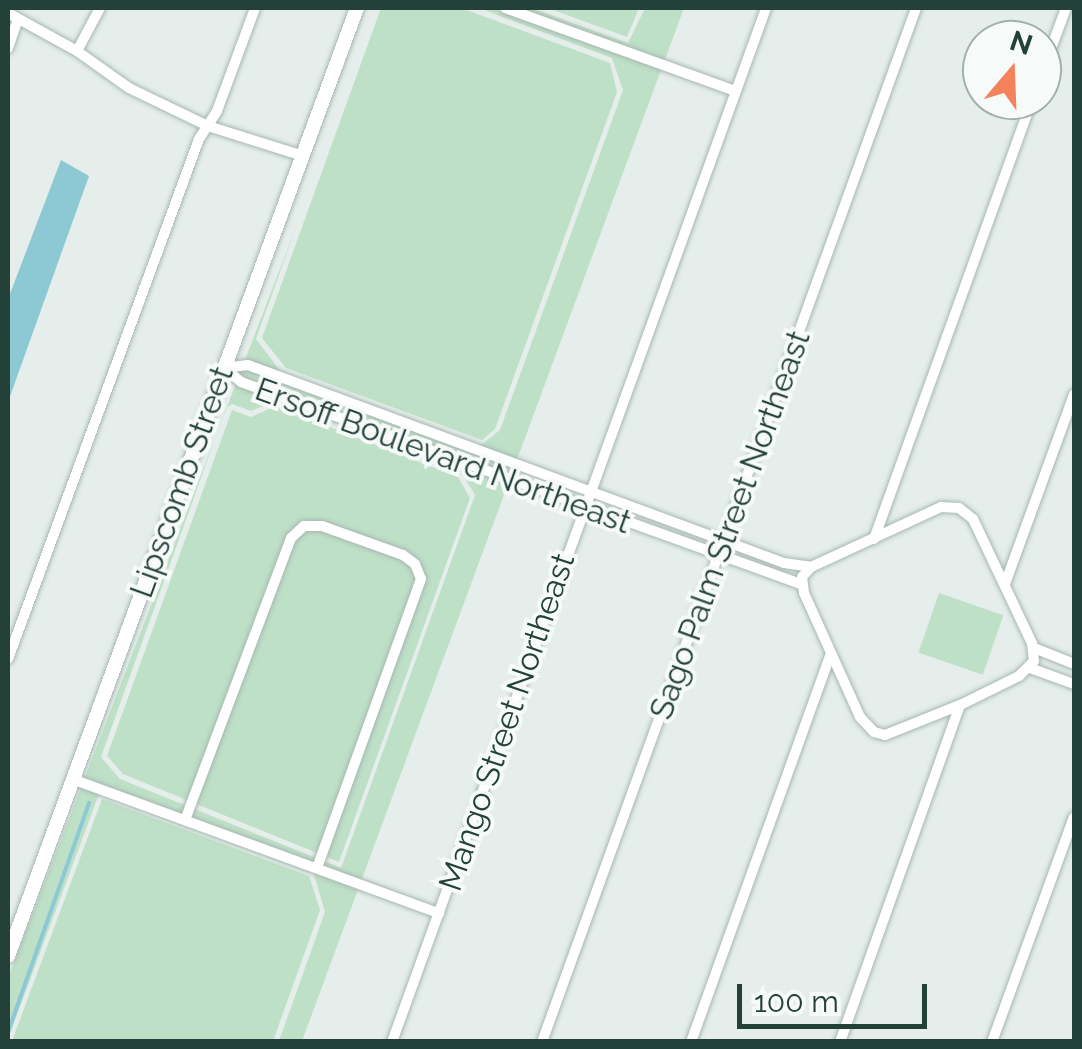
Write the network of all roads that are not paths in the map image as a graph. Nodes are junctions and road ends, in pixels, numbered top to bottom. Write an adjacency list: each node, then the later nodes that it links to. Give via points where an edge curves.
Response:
1 (100, 8): 9 (street)
2 (255, 8): 12 (street)
3 (356, 8): 13 (street, Lipscomb Street)
4 (505, 8): 10 (street)
5 (766, 8): 10 (street, Mango Street Northeast)
6 (916, 8): 23 (street, Sago Palm Street Northeast)
7 (13, 16): 8 (street); 9 (street)
8 (8, 48)
9 (77, 51): 12 (street, via 129,88)
10 (735, 91): 20 (street, Mango Street Northeast)
11 (1025, 120): 22 (street)
12 (208, 126): 13 (street); 30 (street)
13 (300, 155): 14 (street, Lipscomb Street)
14 (224, 368): 15 (street, Ersoff Boulevard Northeast, via 248,365); 17 (street, Ersoff Boulevard Northeast, via 241,382); 35 (street, Lipscomb Street)
15 (325, 394): 17 (street); 18 (street, Ersoff Boulevard Northeast)
16 (1074, 394): 27 (street)
17 (320, 410): 19 (street, Ersoff Boulevard Northeast)
18 (445, 438): 19 (street); 20 (street, Ersoff Boulevard Northeast)
19 (440, 454): 21 (street, Ersoff Boulevard Northeast)
20 (589, 491): 21 (street, Mango Street Northeast); 23 (street, Ersoff Boulevard Northeast)
21 (583, 507): 24 (street, Ersoff Boulevard Northeast); 39 (street, Mango Street Northeast)
22 (874, 539): 25 (street); 27 (street, via 941,507 959,508 973,519)
23 (724, 541): 24 (street, Sago Palm Street Northeast); 25 (street, Ersoff Boulevard Northeast)
24 (719, 556): 26 (street, Ersoff Boulevard Northeast); 42 (street, Sago Palm Street Northeast)
25 (811, 566): 26 (street)
26 (801, 584): 29 (street)
27 (1005, 584): 28 (street)
28 (1034, 648): 31 (street); 32 (street)
29 (831, 652): 34 (street, via 874,732 898,733); 43 (street)
30 (8, 659)
31 (1074, 664)
32 (1030, 668): 33 (street); 34 (street)
33 (1074, 684)
34 (960, 705): 44 (street)
35 (72, 780): 37 (street); 40 (street, Lipscomb Street)
36 (1074, 817): 45 (street)
37 (185, 820): 38 (street); 38 (street, via 290,538 311,525 404,555 421,579)
38 (317, 868): 39 (street)
39 (440, 912): 41 (street, Mango Street Northeast)
40 (8, 956)
41 (392, 1042)
42 (542, 1042)
43 (691, 1042)
44 (840, 1042)
45 (992, 1042)

